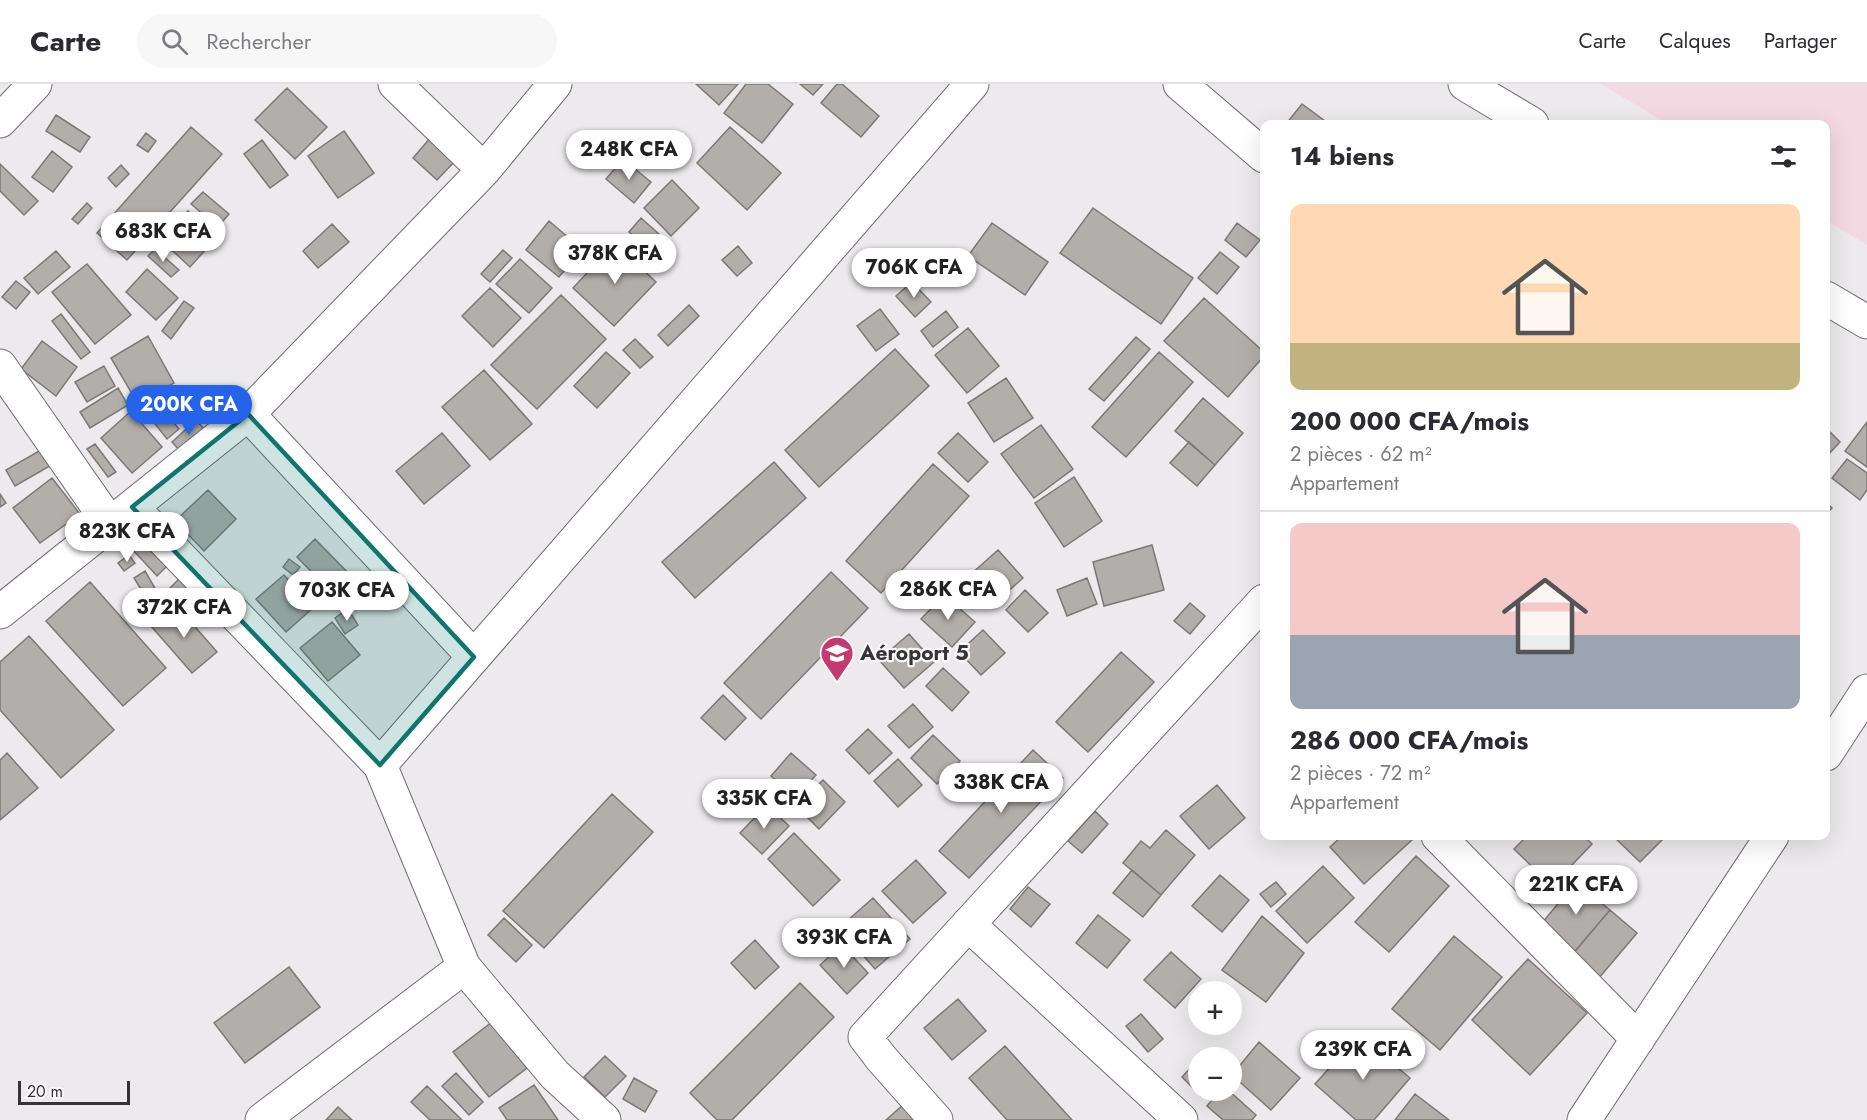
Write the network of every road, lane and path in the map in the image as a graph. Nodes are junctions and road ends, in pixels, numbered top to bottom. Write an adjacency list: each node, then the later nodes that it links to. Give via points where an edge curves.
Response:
1 (35, 84): 8 (street)
2 (395, 84): 10 (street)
3 (555, 84): 10 (street)
4 (972, 84): 18 (street)
5 (1180, 84): 9 (street)
6 (1465, 84): 7 (street)
7 (1525, 120)
8 (0, 122)
9 (1260, 153)
10 (484, 170): 14 (street)
11 (1830, 300): 12 (street)
12 (1867, 322)
13 (0, 366): 15 (street)
14 (248, 414): 15 (street); 18 (street)
15 (121, 515): 16 (street); 21 (street)
16 (0, 612)
17 (1259, 620): 24 (street)
18 (474, 657): 21 (street)
19 (1867, 691): 20 (street)
20 (1830, 748)
21 (380, 765): 25 (street)
22 (1442, 840): 26 (street)
23 (1769, 840): 26 (street)
24 (968, 924): 29 (street, via 865,1037); 30 (street)
25 (464, 967): 27 (street); 28 (street, via 555,1074)
26 (1638, 1038): 31 (street)
27 (262, 1120)
28 (604, 1120)
29 (936, 1120)
30 (1181, 1120)
31 (1584, 1120)

